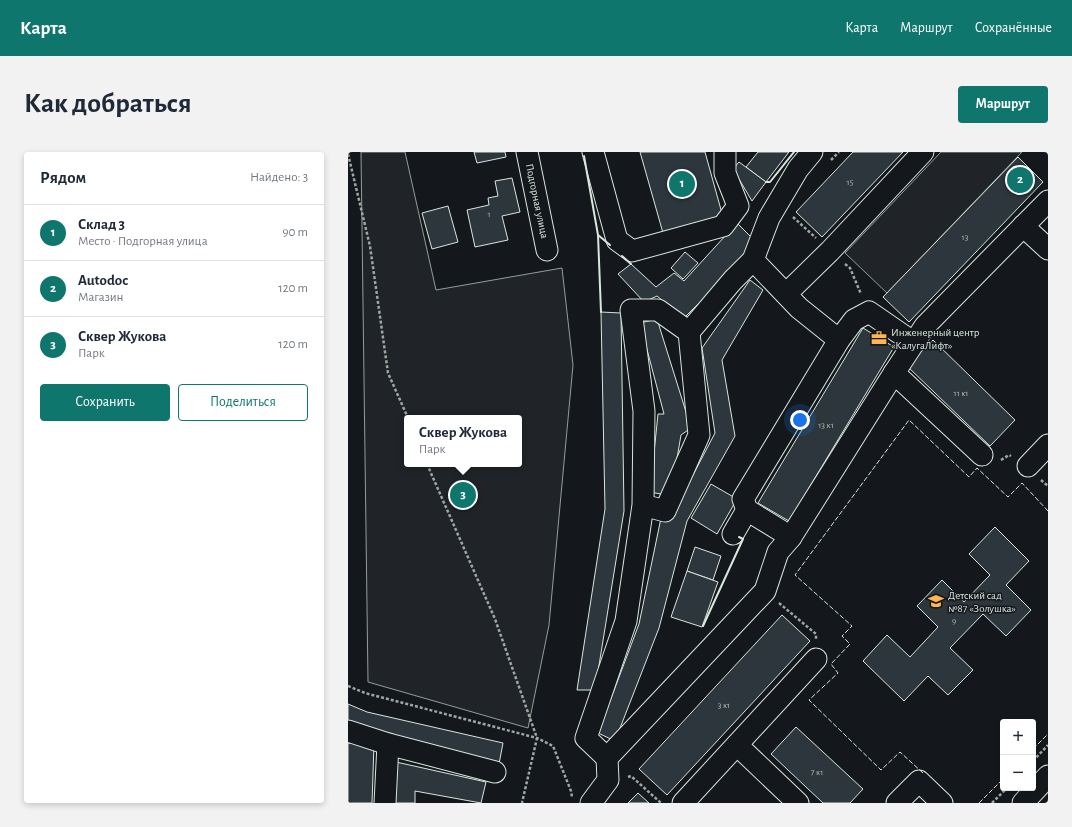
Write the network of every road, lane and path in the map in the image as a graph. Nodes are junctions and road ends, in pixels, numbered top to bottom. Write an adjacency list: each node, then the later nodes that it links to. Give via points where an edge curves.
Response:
1 (527, 152): 12 (street, Подгорная улица)
2 (593, 152): 8 (street, via 617,240 632,251 723,226)
3 (725, 152): 8 (street, via 725,174)
4 (812, 152): 9 (street, via 798,169)
5 (922, 152): 14 (street, via 830,251)
6 (348, 154): 19 (path, via 370,246 388,373)
7 (1048, 201): 10 (street)
8 (738, 206): 9 (street, via 757,216)
9 (769, 218): 13 (street)
10 (1023, 226): 11 (street); 17 (street, via 925,326)
11 (1048, 249)
12 (547, 250)
13 (753, 260): 14 (street); 15 (street)
14 (786, 294): 16 (street, via 799,308)
15 (689, 332): 24 (street, via 699,435 665,511); 24 (street, via 658,310 631,310 644,411)
16 (839, 340): 17 (street, via 854,320 869,312); 25 (street, via 743,499)
17 (914, 343): 18 (street)
18 (894, 373): 21 (street); 27 (street)
19 (407, 415)
20 (1048, 445): 22 (street)
21 (982, 454)
22 (1028, 466)
23 (429, 467): 32 (path, via 495,619)
24 (643, 505): 36 (street, via 626,621 586,738)
25 (747, 510): 26 (street); 27 (street)
26 (733, 534)
27 (791, 537): 28 (street, via 778,552)
28 (765, 591): 29 (path, via 816,634); 36 (street)
29 (816, 659): 34 (street)
30 (348, 686): 32 (path, via 365,693)
31 (348, 730): 33 (street)
32 (537, 738): 43 (path); 44 (path, via 553,746 571,791)
33 (388, 744): 38 (street); 42 (street)
34 (737, 745): 47 (street); 48 (street)
35 (1048, 745): 37 (path)
36 (607, 758): 40 (street)
37 (1036, 758)
38 (495, 772)
39 (1048, 776): 52 (street)
40 (608, 780): 45 (street); 46 (path, via 631,776)
41 (1003, 791): 51 (path)
42 (385, 803)
43 (522, 803)
44 (572, 803)
45 (591, 803)
46 (661, 803)
47 (683, 803)
48 (798, 803)
49 (897, 803): 50 (street, via 919,781)
50 (942, 803)
51 (992, 803)
52 (1023, 803)

